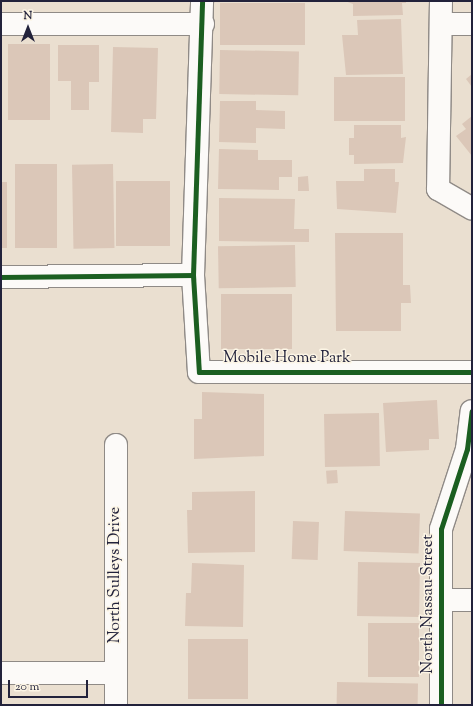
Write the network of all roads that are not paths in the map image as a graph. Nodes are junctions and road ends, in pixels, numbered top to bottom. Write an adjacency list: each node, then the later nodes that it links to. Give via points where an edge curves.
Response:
1 (202, 1): 4 (street, Mobile Home Park)
2 (441, 1): 5 (street)
3 (1, 24): 4 (street)
4 (202, 24): 8 (street, Mobile Home Park)
5 (441, 24): 6 (street); 7 (street, via 438,188)
6 (472, 24)
7 (472, 208)
8 (193, 275): 9 (street); 10 (street, Mobile Home Park, via 199,372)
9 (1, 277)
10 (472, 372)
11 (472, 411): 13 (street, North Nassau Street, via 467,449 441,529)
12 (116, 445): 16 (street, North Sulleys Drive)
13 (441, 600): 14 (street); 18 (street, North Nassau Street)
14 (472, 600)
15 (1, 673): 16 (street)
16 (116, 673): 17 (street, North Sulleys Drive)
17 (116, 705)
18 (441, 705)

